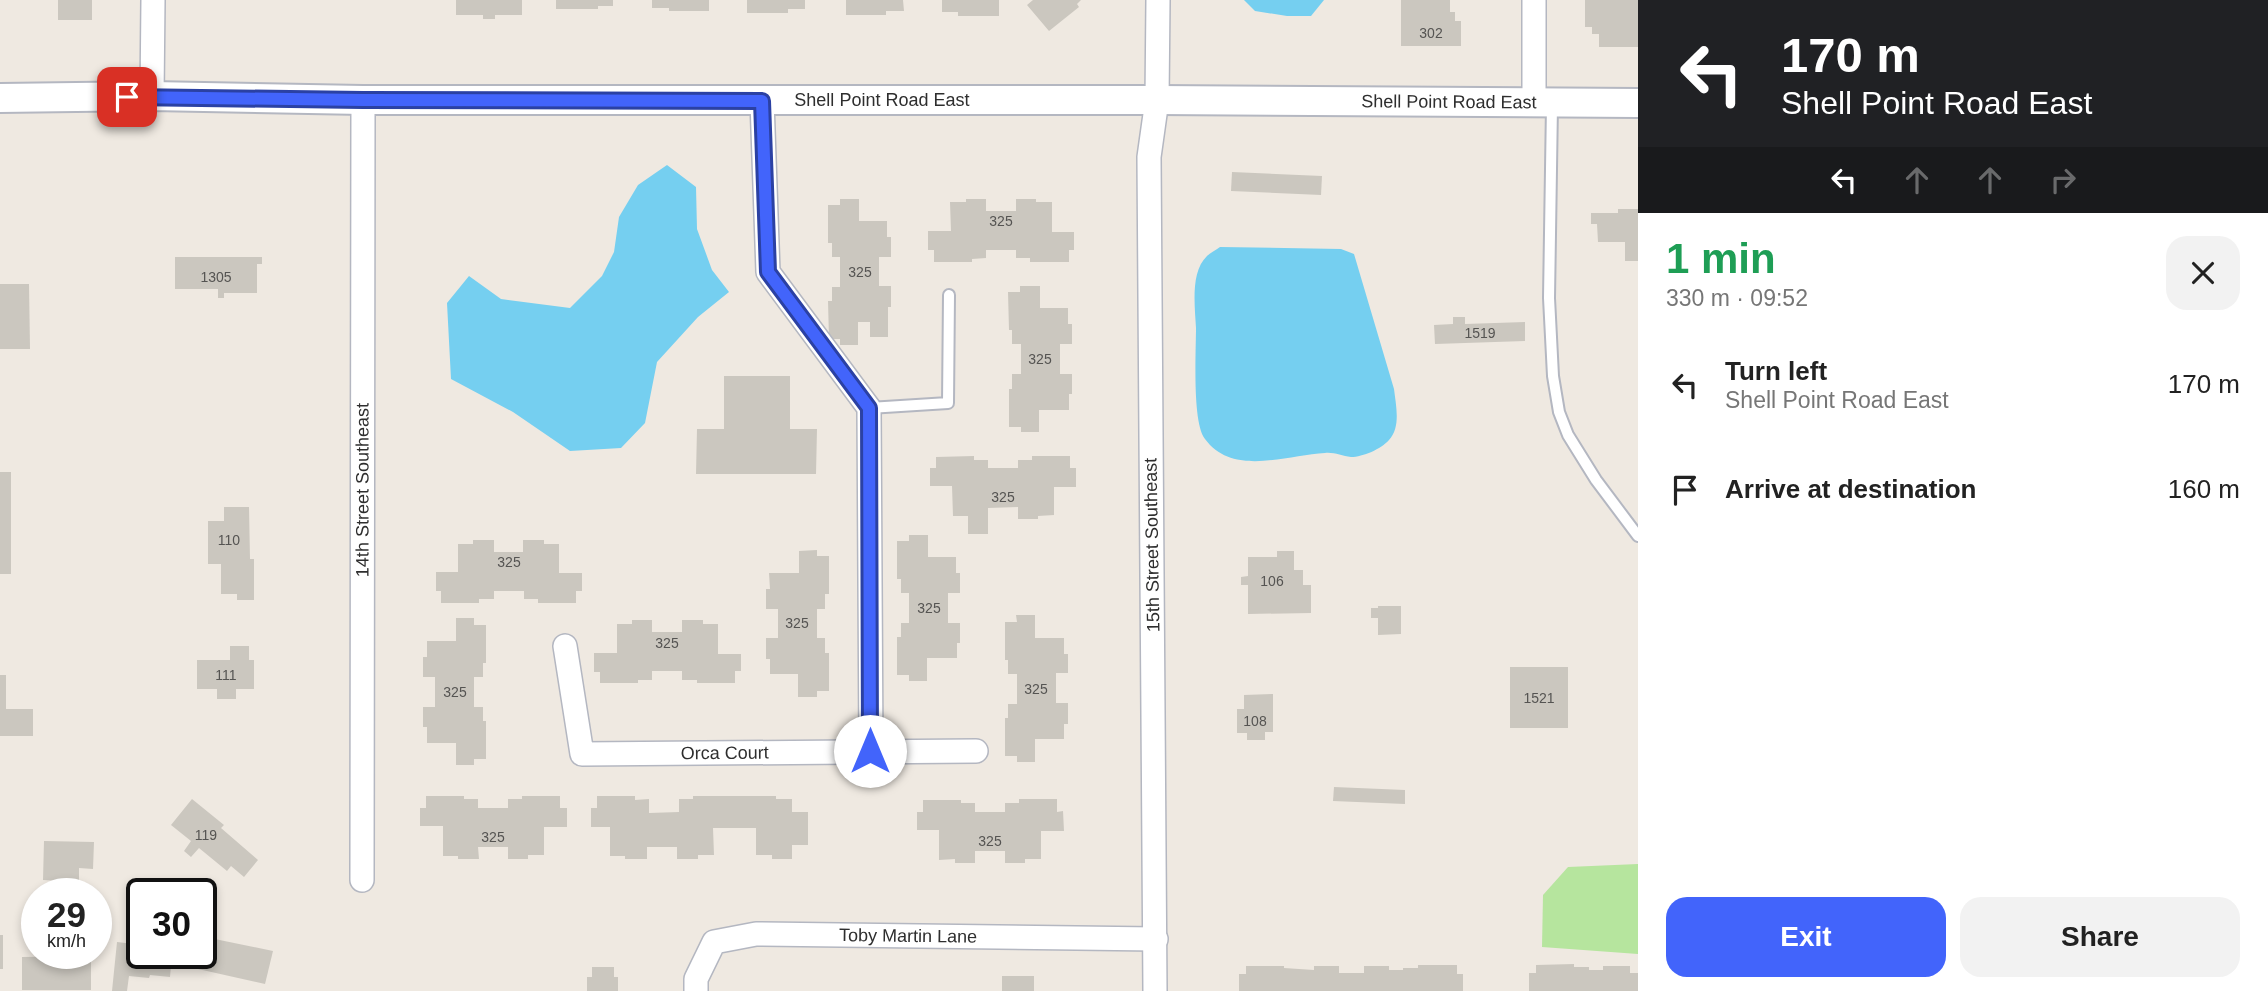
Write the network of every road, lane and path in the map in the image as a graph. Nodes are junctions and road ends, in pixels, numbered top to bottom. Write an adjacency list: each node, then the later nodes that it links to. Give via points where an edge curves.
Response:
1 (153, 0): 4 (street)
2 (1158, 0): 7 (street, 15th Street Southeast)
3 (1534, 0): 9 (street)
4 (152, 96): 5 (street, Shell Point Road East); 6 (street, Shell Point Road East)
5 (0, 98)
6 (363, 100): 8 (street, Shell Point Road East); 17 (street, 14th Street Southeast)
7 (1157, 100): 8 (street, Shell Point Road East); 9 (street, Shell Point Road East); 18 (street, 15th Street Southeast, via 1149,157)
8 (762, 101): 12 (street, via 768,272)
9 (1543, 102): 10 (street, Shell Point Road East); 13 (lane, via 1553,376 1559,412 1596,480)
10 (1638, 103)
11 (950, 295): 12 (lane, via 948,403)
12 (869, 408): 15 (street)
13 (1638, 536)
14 (565, 646): 15 (street, Orca Court, via 582,754)
15 (870, 751): 16 (street, Orca Court)
16 (976, 751)
17 (362, 880)
18 (1156, 939): 19 (street, Toby Martin Lane, via 757,934 715,942 696,979); 20 (street, 15th Street Southeast)
19 (696, 991)
20 (1155, 991)

